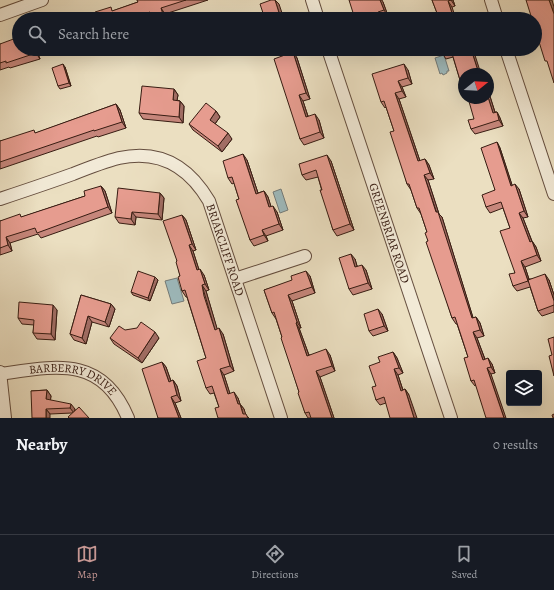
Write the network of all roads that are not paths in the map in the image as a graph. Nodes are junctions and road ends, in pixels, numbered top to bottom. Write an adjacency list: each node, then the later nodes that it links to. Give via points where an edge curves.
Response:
1 (42, 0): 6 (street)
2 (312, 0): 4 (street)
3 (491, 0): 5 (street)
4 (316, 12)
5 (495, 12)
6 (0, 15)
7 (330, 56): 17 (street, GREENBRIAR ROAD)
8 (508, 56): 9 (street)
9 (554, 194)
10 (0, 199): 12 (street, BRIARCLIFF ROAD, via 120,158 136,156 164,160 189,175 209,201)
11 (305, 256): 12 (street)
12 (235, 279): 16 (street, BRIARCLIFF ROAD)
13 (0, 373): 14 (street); 15 (street, BARBERRY DRIVE, via 56,367 84,371 98,378 113,391 123,404)
14 (5, 418)
15 (128, 418)
16 (281, 418)
17 (451, 418)

